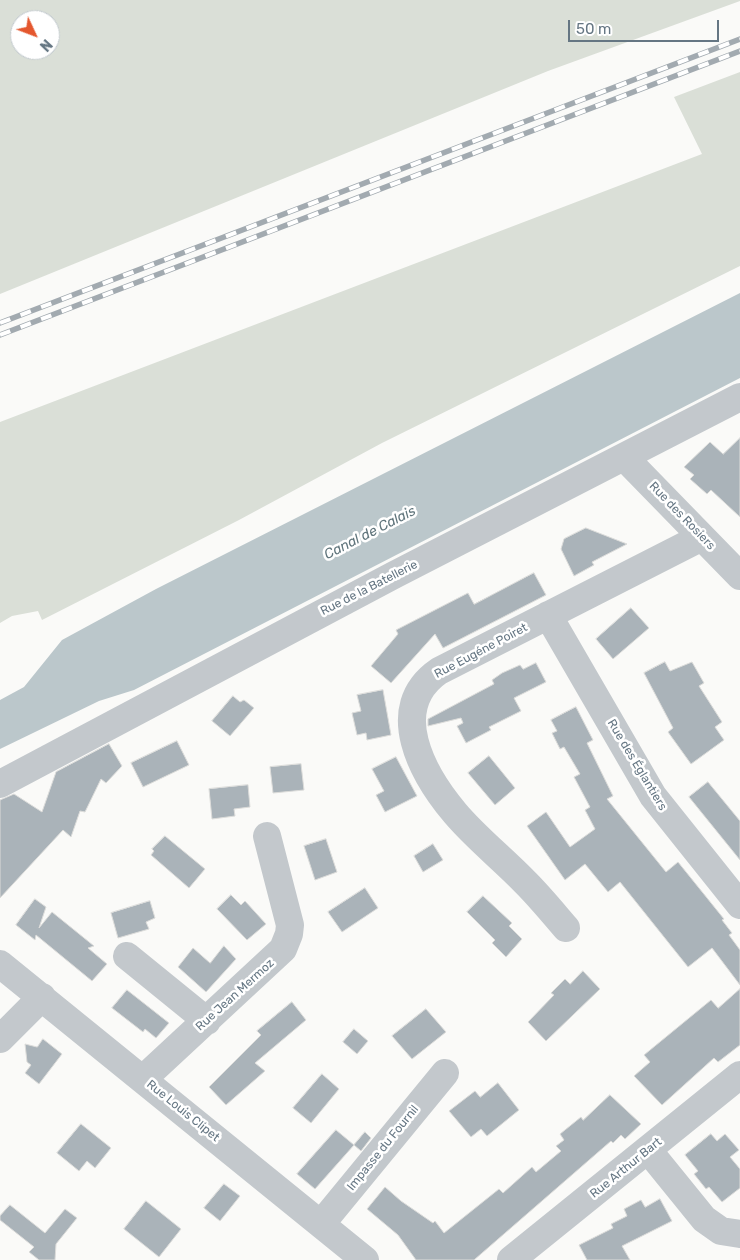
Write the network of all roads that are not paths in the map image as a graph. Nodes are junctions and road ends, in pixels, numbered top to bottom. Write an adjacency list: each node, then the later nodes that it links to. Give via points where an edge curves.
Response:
1 (740, 397): 2 (street, Rue de la Batellerie)
2 (624, 457): 3 (street, Rue des Rosiers); 6 (street, Rue de la Batellerie)
3 (702, 537): 4 (street, Rue des Rosiers); 5 (street, Rue Eugéne Poiret)
4 (740, 576)
5 (548, 615): 8 (street, Rue des Églantiers, via 653,796); 9 (street, Rue Eugéne Poiret, via 430,678 416,696 411,723 426,771 445,800)
6 (0, 784)
7 (267, 836): 13 (street, Rue Jean Mermoz, via 290,925 287,941 278,956)
8 (740, 905)
9 (566, 928)
10 (127, 956): 13 (street)
11 (0, 964): 12 (street, Rue Louis Clipet)
12 (42, 997): 14 (street); 17 (street, Rue Louis Clipet)
13 (207, 1021): 17 (street, Rue Jean Mermoz)
14 (0, 1039)
15 (445, 1073): 19 (street, Impasse du Fournil)
16 (740, 1075): 18 (street, Rue Arthur Bart)
17 (144, 1078): 19 (street, Rue Louis Clipet)
18 (648, 1150): 20 (street, via 704,1219 721,1231); 22 (street, Rue Arthur Bart)
19 (321, 1224): 21 (street, Rue Louis Clipet)
20 (740, 1234)
21 (365, 1260)
22 (511, 1260)

